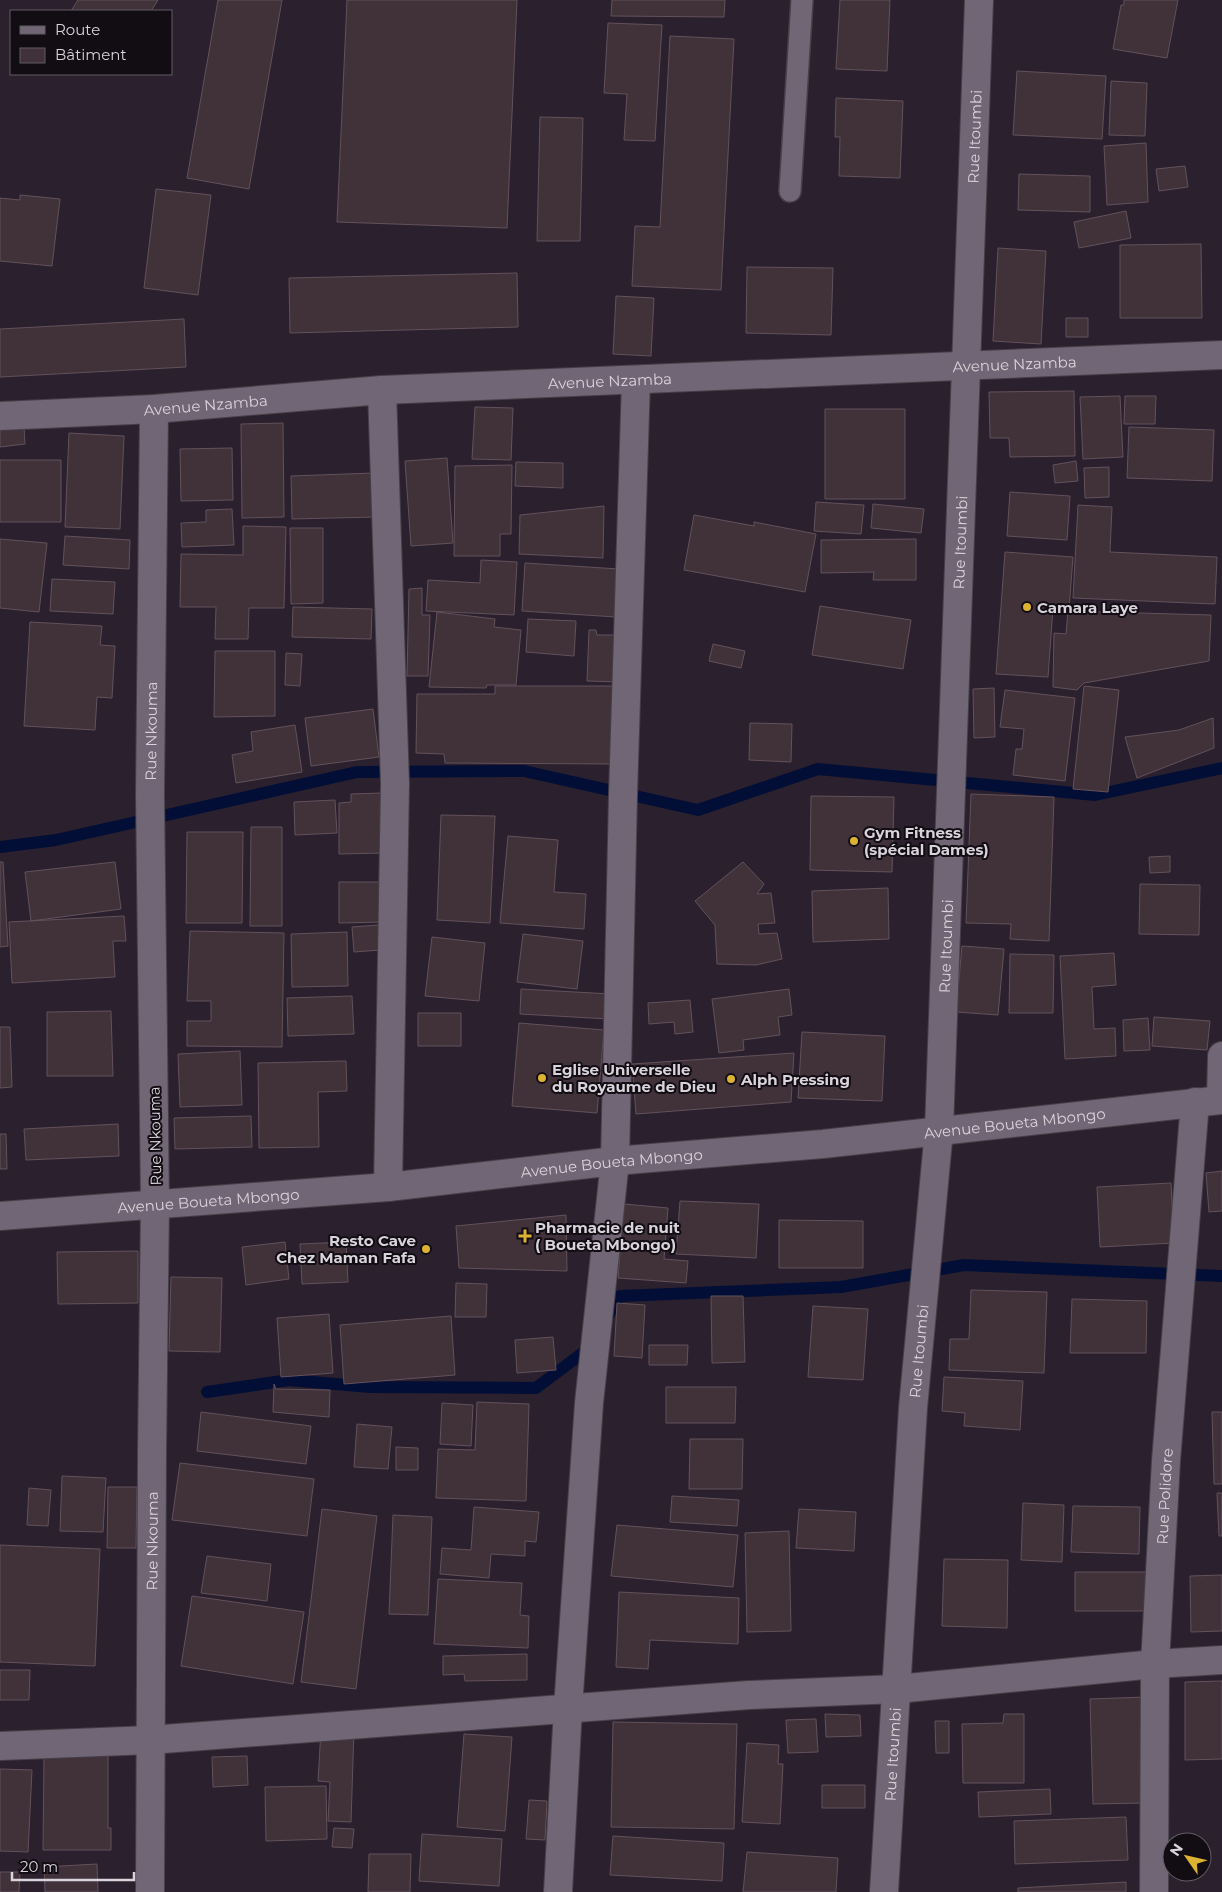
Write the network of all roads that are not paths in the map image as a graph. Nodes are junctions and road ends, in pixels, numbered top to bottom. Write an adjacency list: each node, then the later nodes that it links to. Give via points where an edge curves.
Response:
1 (802, 0): 3 (lane)
2 (979, 0): 5 (street, Rue Itoumbi)
3 (790, 191)
4 (1222, 355): 5 (street, Avenue Nzamba)
5 (965, 366): 6 (street, Avenue Nzamba); 12 (street, Rue Itoumbi)
6 (636, 380): 7 (street, Avenue Nzamba); 13 (street)
7 (382, 390): 8 (street, Avenue Nzamba); 14 (street, via 395,784)
8 (154, 409): 9 (street, Avenue Nzamba); 15 (street, Rue Nkouma, via 150,794)
9 (0, 416)
10 (1222, 1056): 11 (street, Rue Polidore)
11 (1213, 1101): 12 (street, Avenue Boueta Mbongo); 18 (street, Rue Polidore, via 1166,1461)
12 (939, 1130): 13 (street, Avenue Boueta Mbongo, via 823,1144); 19 (street, Rue Itoumbi, via 913,1408)
13 (615, 1161): 14 (street, Avenue Boueta Mbongo); 20 (street, via 589,1403)
14 (388, 1187): 15 (street, Avenue Boueta Mbongo)
15 (155, 1204): 16 (street, Avenue Boueta Mbongo); 21 (street, Rue Nkouma)
16 (0, 1216)
17 (1222, 1660): 18 (street)
18 (1155, 1664): 19 (street); 26 (street, Rue Polidore)
19 (897, 1689): 20 (street, via 749,1695); 25 (street, Rue Itoumbi)
20 (568, 1708): 21 (street); 24 (street)
21 (150, 1740): 22 (street); 23 (street, Rue Nkouma)
22 (0, 1746)
23 (150, 1892)
24 (558, 1892)
25 (884, 1892)
26 (1154, 1892)

